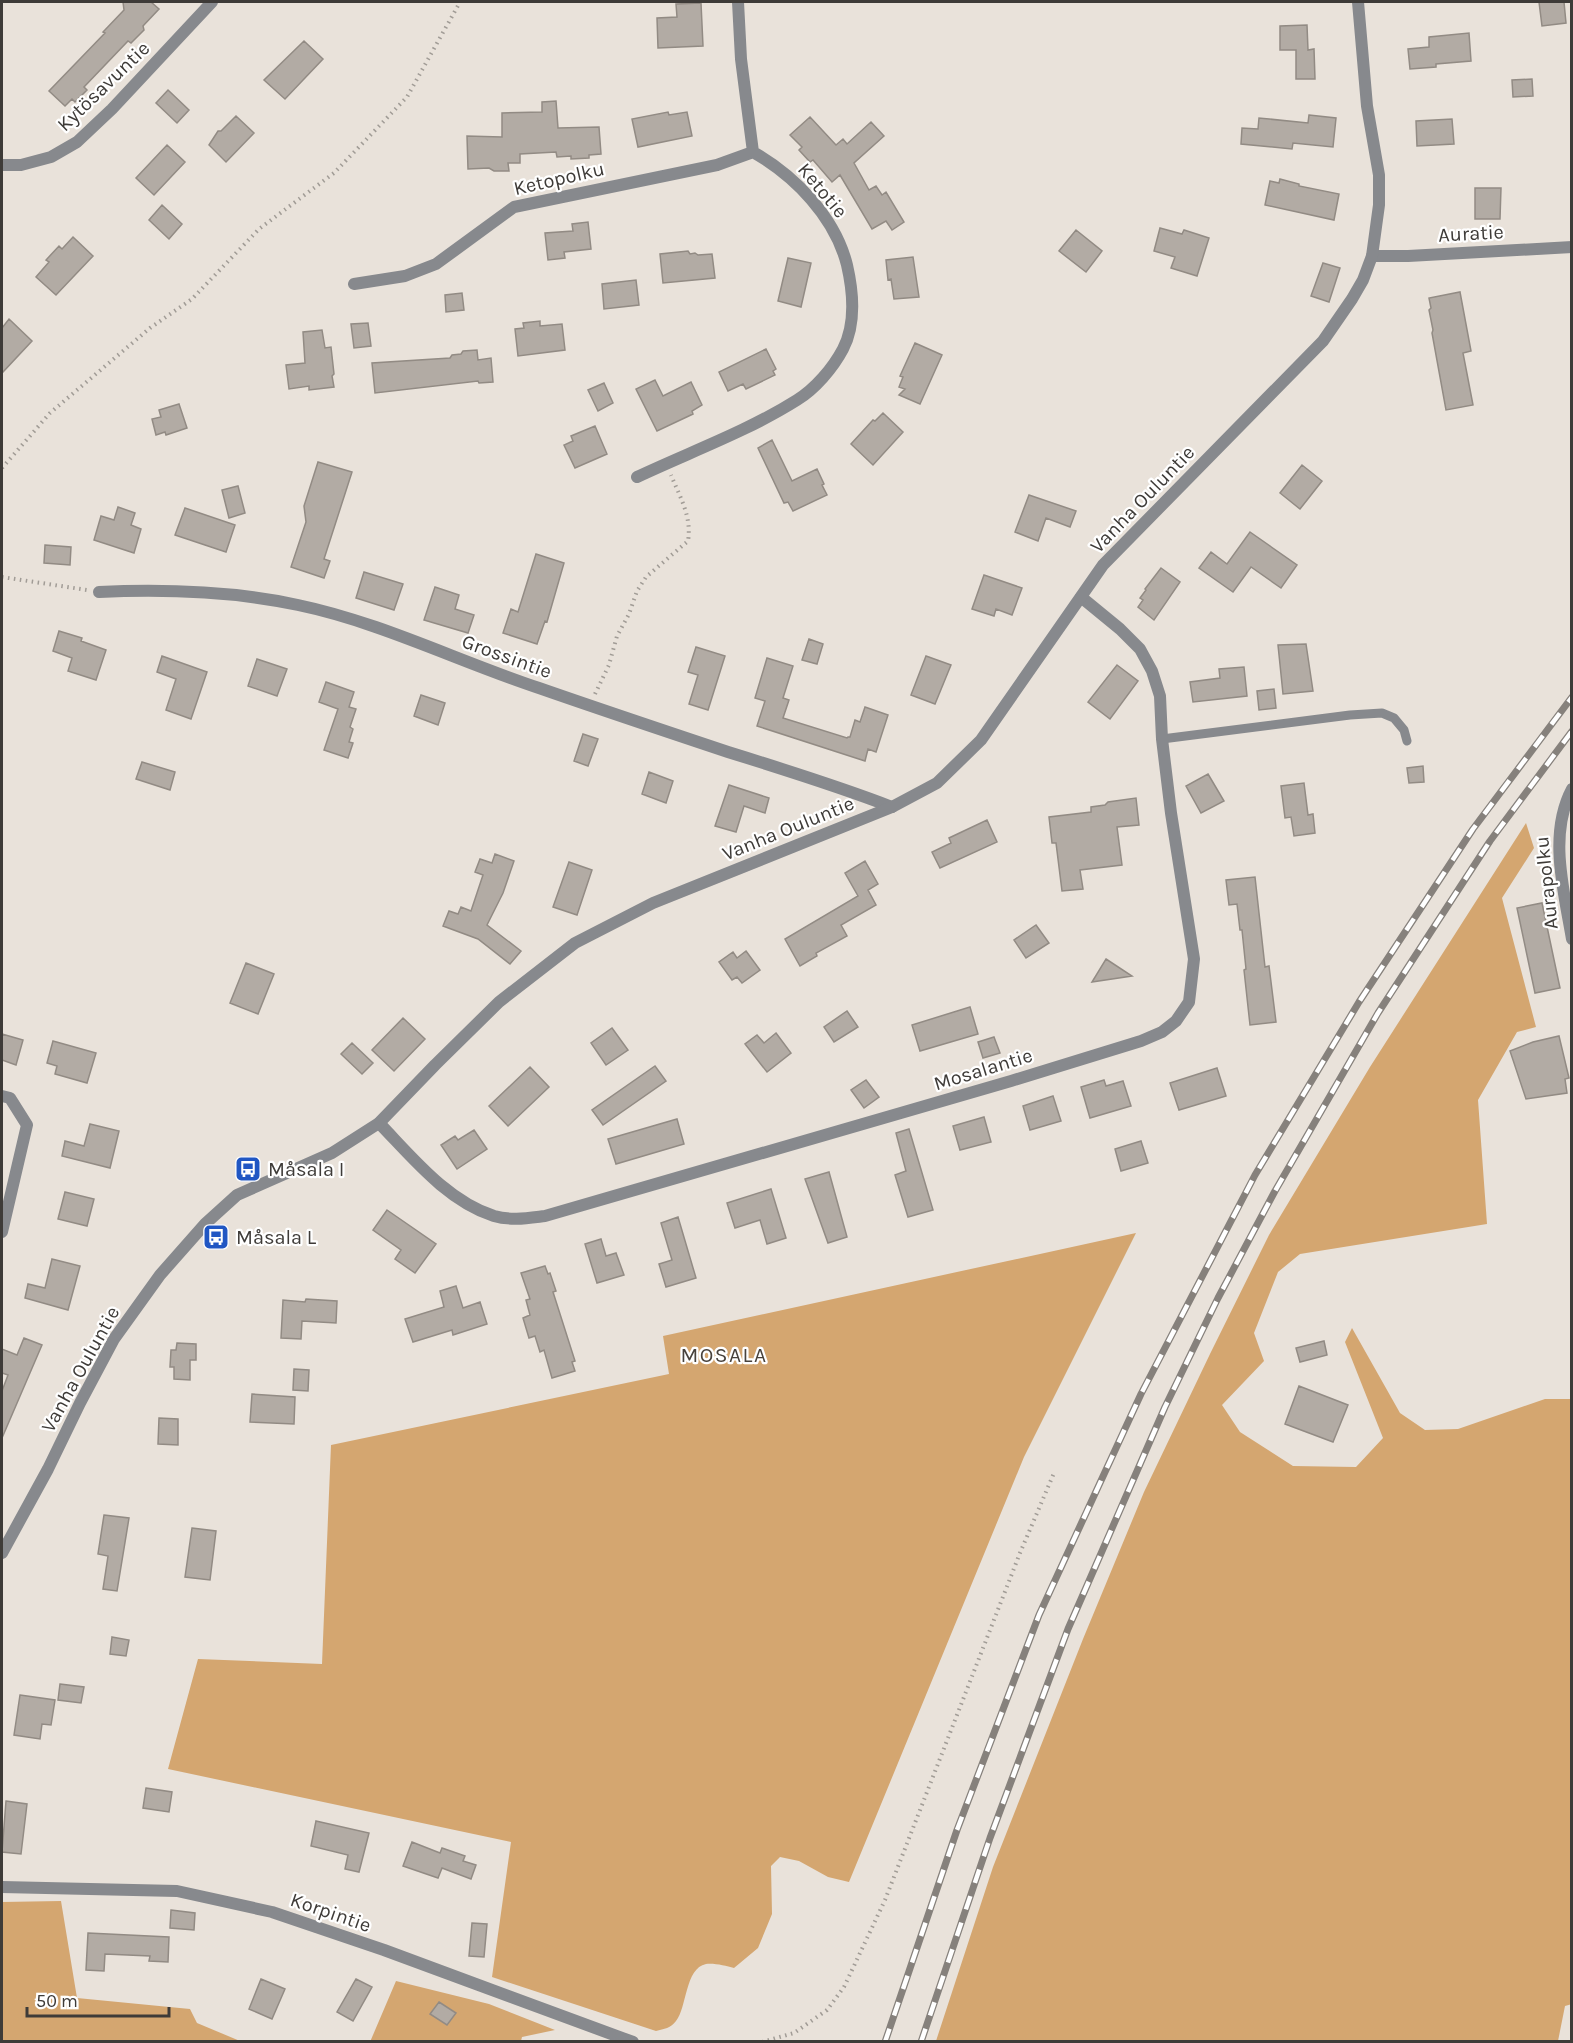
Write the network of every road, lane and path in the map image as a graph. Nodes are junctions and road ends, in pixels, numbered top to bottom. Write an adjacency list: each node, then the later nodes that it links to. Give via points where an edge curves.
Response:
1 (212, 2): 6 (street, Kytösavuntie, via 77,142 51,157 21,165)
2 (460, 2): 11 (path, via 407,97 333,173 259,229 192,299 150,328 50,412)
3 (738, 2): 5 (street)
4 (1358, 2): 8 (street, Vanha Ouluntie, via 1367,106 1379,175)
5 (753, 152): 9 (street, Ketopolku, via 717,165 514,207 436,264 405,276); 10 (street, Ketotie, via 797,185 825,216 842,247 851,282 852,318 843,348 824,376 799,399)
6 (2, 165)
7 (1572, 247): 8 (street, Auratie)
8 (1372, 256): 15 (street, Vanha Ouluntie, via 1363,280 1323,341 1103,565)
9 (354, 284)
10 (666, 464): 12 (street, Ketotie); 16 (path, via 688,515 688,541 646,577 637,591)
11 (2, 468)
12 (637, 477)
13 (2, 577): 14 (path)
14 (99, 592): 16 (street, Grossintie, via 216,593 301,605)
15 (1081, 597): 17 (street, Mosalantie, via 1140,649 1161,696); 20 (street, Vanha Ouluntie, via 981,741 937,783)
16 (589, 705): 20 (street, Grossintie)
17 (1162, 739): 18 (lane, via 1382,713 1394,718); 23 (street, Mosalantie, via 1194,959 1189,1002 1176,1021 1162,1032 1011,1081 545,1216 515,1219 480,1209 435,1180)
18 (1407, 741)
19 (1572, 789): 21 (street, Aurapolku, via 1561,816 1559,838)
20 (892, 807): 23 (street, Vanha Ouluntie, via 653,903 575,943 499,1002)
21 (1572, 939)
22 (2, 1096): 24 (street, via 10,1098 27,1125)
23 (379, 1123): 26 (street, Vanha Ouluntie, via 332,1153 237,1195 205,1224 160,1275 114,1339 48,1469)
24 (2, 1232)
25 (1054, 1473): 29 (path, via 885,1900 844,1987 827,2010 794,2033)
26 (3, 1545)
27 (2, 1887): 28 (street, Korpintie, via 177,1891 272,1912)
28 (633, 2042)
29 (762, 2042)

